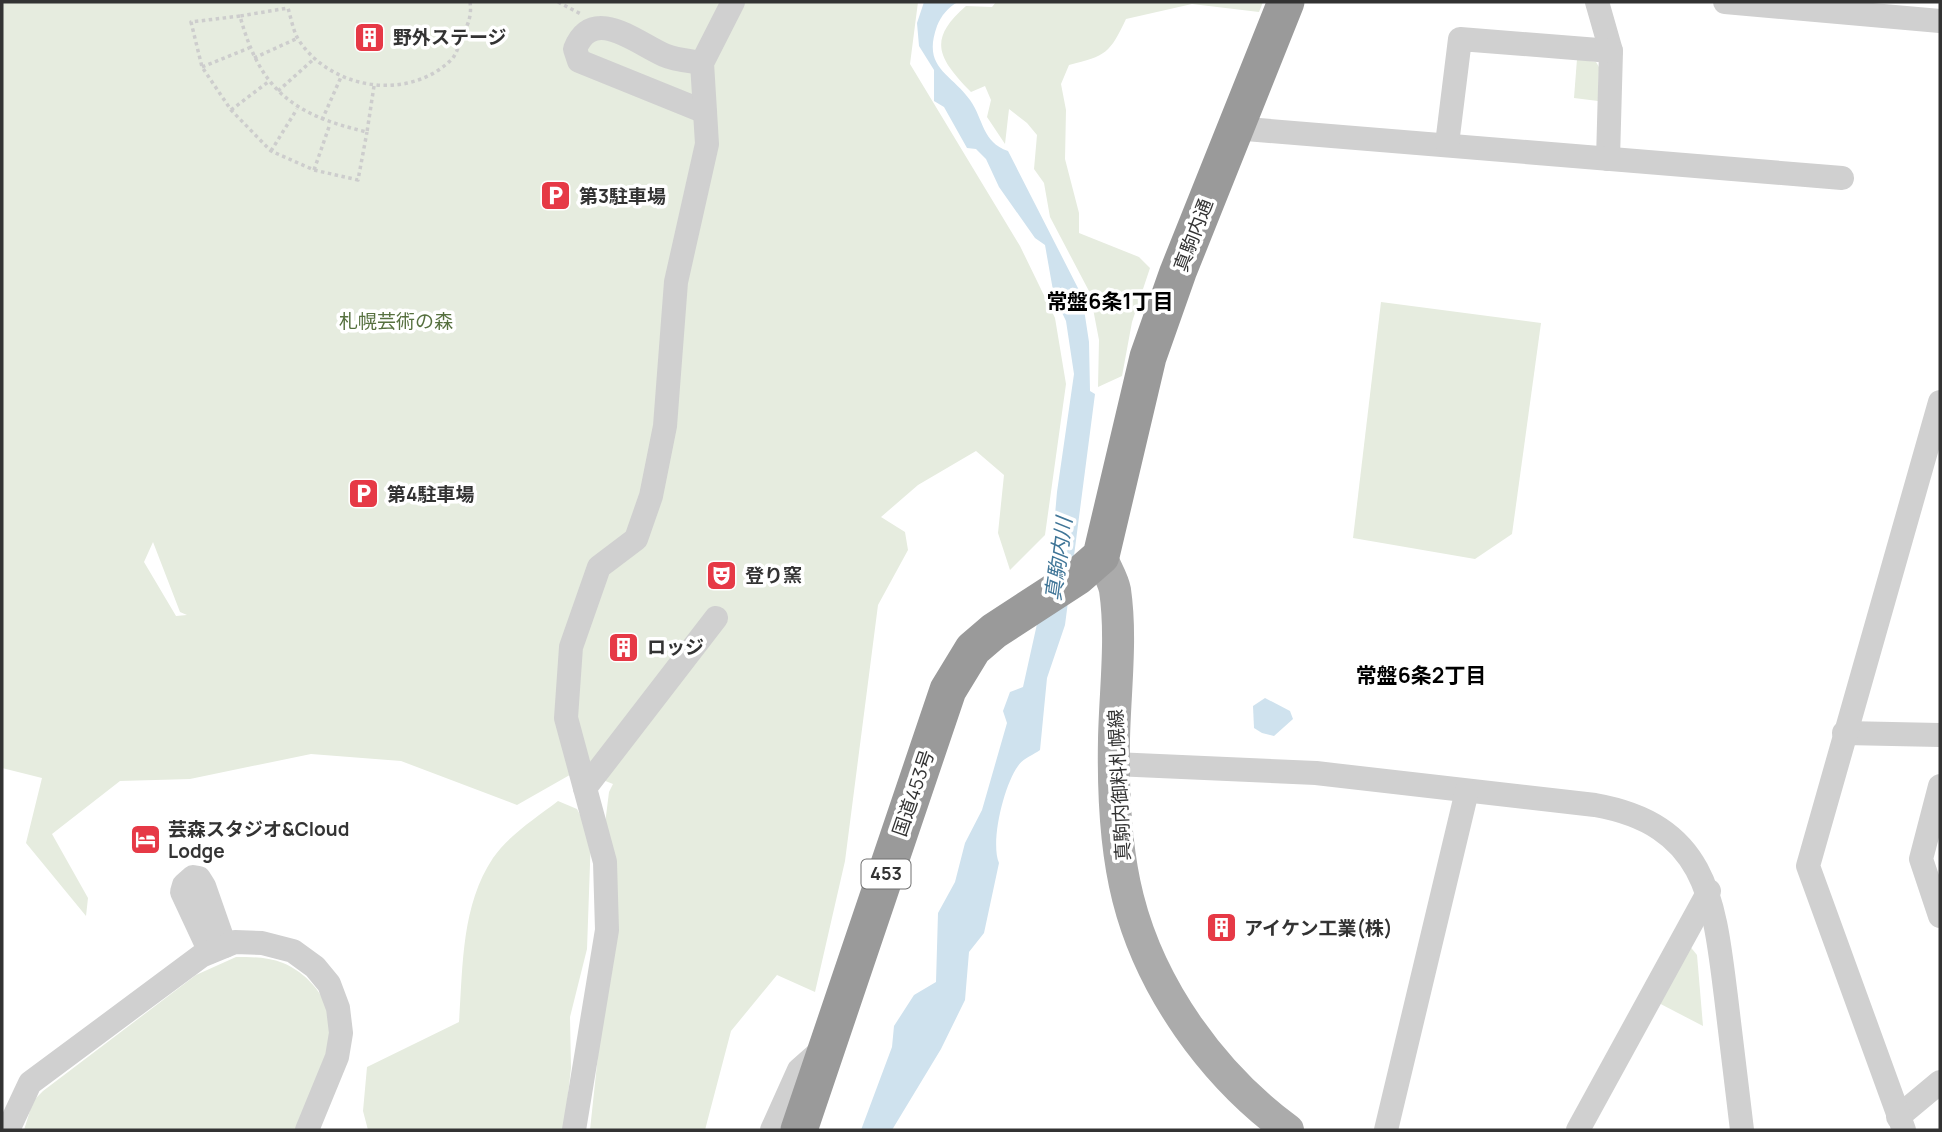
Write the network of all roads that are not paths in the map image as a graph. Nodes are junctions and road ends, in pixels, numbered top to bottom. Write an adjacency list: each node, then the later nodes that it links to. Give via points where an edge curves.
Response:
1 (733, 2): 7 (street)
2 (1286, 2): 9 (highway, 真駒内通)
3 (1597, 2): 6 (street)
4 (1725, 2): 5 (street)
5 (1940, 22)
6 (1611, 51): 10 (street, via 1460,39); 11 (street)
7 (702, 63): 8 (street); 8 (street, via 667,56 606,27 590,29 575,49 579,61)
8 (705, 112): 20 (street, via 707,144 676,282 665,426 651,496 636,539 599,567 571,647 566,718)
9 (1234, 128): 10 (street); 14 (highway, 真駒内通, via 1148,356)
10 (1447, 144): 11 (street)
11 (1608, 159): 12 (street)
12 (1842, 178)
13 (1940, 402): 16 (street)
14 (1089, 566): 18 (main road, 真駒内御料札幌線, via 1115,589); 24 (highway, 国道453号 / 453, via 973,649 948,690)
15 (716, 618): 20 (street)
16 (1844, 733): 17 (street); 26 (street, via 1808,866)
17 (1940, 735)
18 (1114, 764): 21 (street, via 1316,773); 32 (main road, 真駒内御料札幌線, via 1119,851 1128,899 1146,948 1200,1046 1244,1093)
19 (1940, 786): 23 (street, via 1921,859)
20 (584, 788): 29 (street, via 605,862 607,930)
21 (1467, 791): 22 (street, via 1625,811 1661,829 1682,849); 33 (street)
22 (1709, 891): 34 (street); 35 (street)
23 (1940, 916)
24 (828, 1044): 30 (street, via 799,1070); 31 (highway, 国道453号 / 453)
25 (1940, 1082): 26 (street)
26 (1901, 1123)
27 (8, 1130): 28 (street, via 30,1083 217,949 235,942 293,951 329,984 341,1033 337,1057)
28 (307, 1130)
29 (574, 1130)
30 (772, 1130)
31 (799, 1130)
32 (1288, 1130)
33 (1387, 1130)
34 (1578, 1130)
35 (1742, 1130)

